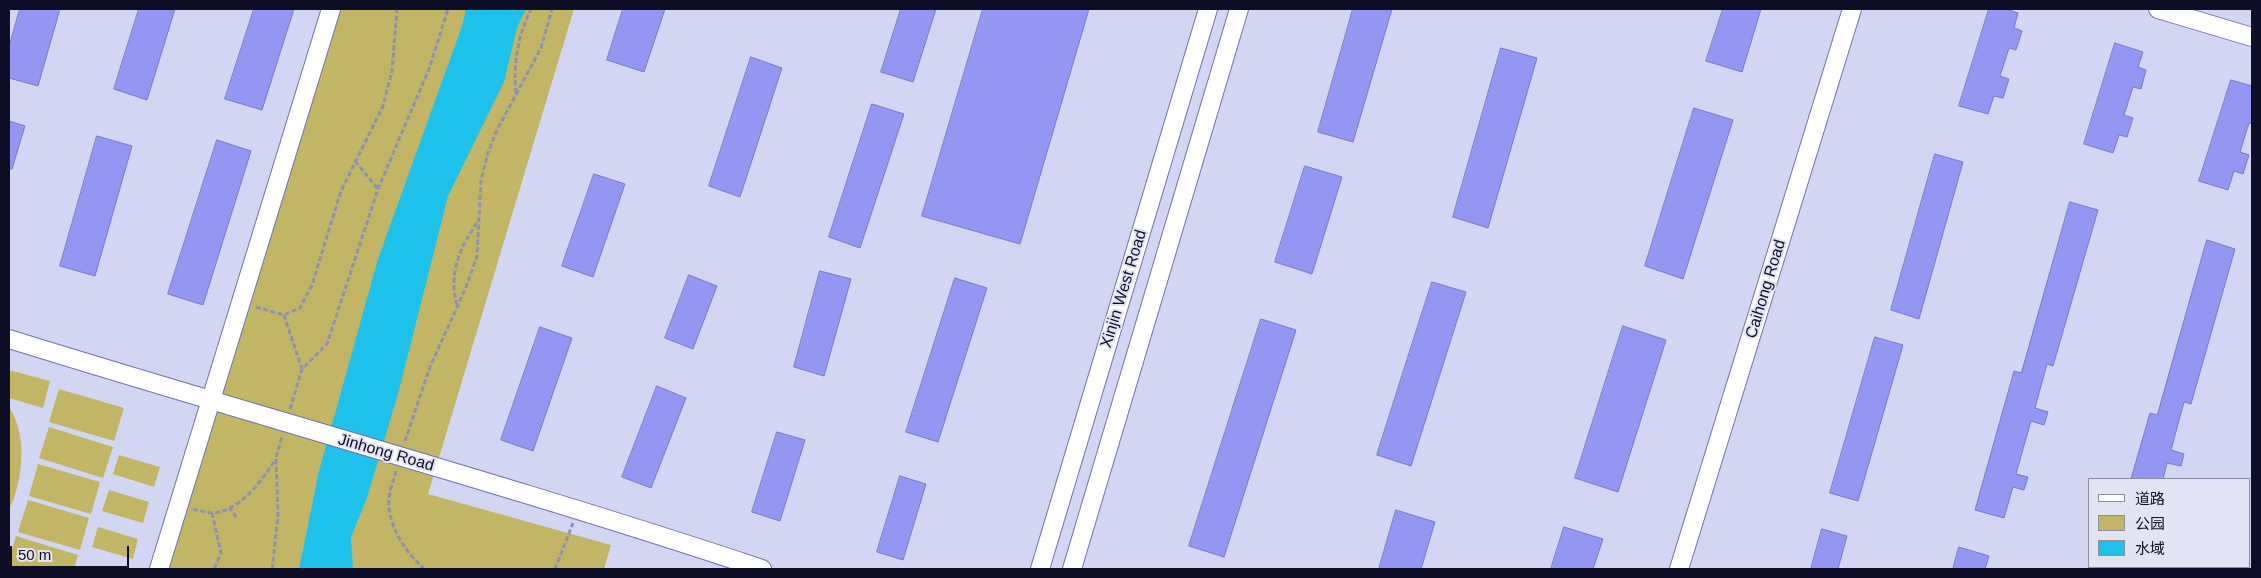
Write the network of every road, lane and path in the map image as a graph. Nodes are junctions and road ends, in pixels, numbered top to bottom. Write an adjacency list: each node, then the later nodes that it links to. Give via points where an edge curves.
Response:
1 (331, 9): 15 (street)
2 (397, 9): 12 (path, via 392,71 383,106)
3 (448, 9): 13 (path, via 429,69)
4 (531, 9): 11 (path, via 515,56)
5 (552, 9): 11 (path, via 541,48)
6 (1208, 9): 35 (street, Xinjin West Road)
7 (1239, 9): 36 (street, Xinjin West Road)
8 (1852, 9): 37 (street, Caihong Road)
9 (2158, 9): 10 (street)
10 (2252, 36)
11 (516, 94): 14 (path, via 488,153 481,180)
12 (355, 161): 13 (path); 17 (path, via 341,191 312,285 300,308)
13 (378, 188): 19 (path, via 327,344)
14 (478, 220): 16 (path, via 477,256); 16 (path, via 460,249 453,272)
15 (241, 302): 17 (path); 20 (street)
16 (457, 305): 22 (path)
17 (284, 315): 19 (path)
18 (9, 339): 20 (street, Jinhong Road)
19 (302, 369): 21 (path)
20 (211, 401): 21 (street, Jinhong Road); 24 (street)
21 (286, 423): 22 (street, Jinhong Road); 23 (path)
22 (396, 455): 26 (street, Jinhong Road); 32 (path, via 389,499 394,530 411,557)
23 (276, 458): 25 (path, via 257,487); 31 (path, via 278,516)
24 (179, 506): 27 (path); 29 (street)
25 (228, 507): 27 (path); 28 (path)
26 (577, 509): 33 (path, via 571,534); 34 (street, Jinhong Road)
27 (212, 513): 30 (path, via 221,553)
28 (237, 518)
29 (159, 569)
30 (214, 569)
31 (272, 569)
32 (424, 569)
33 (555, 569)
34 (762, 569)
35 (1040, 569)
36 (1072, 569)
37 (1679, 569)

